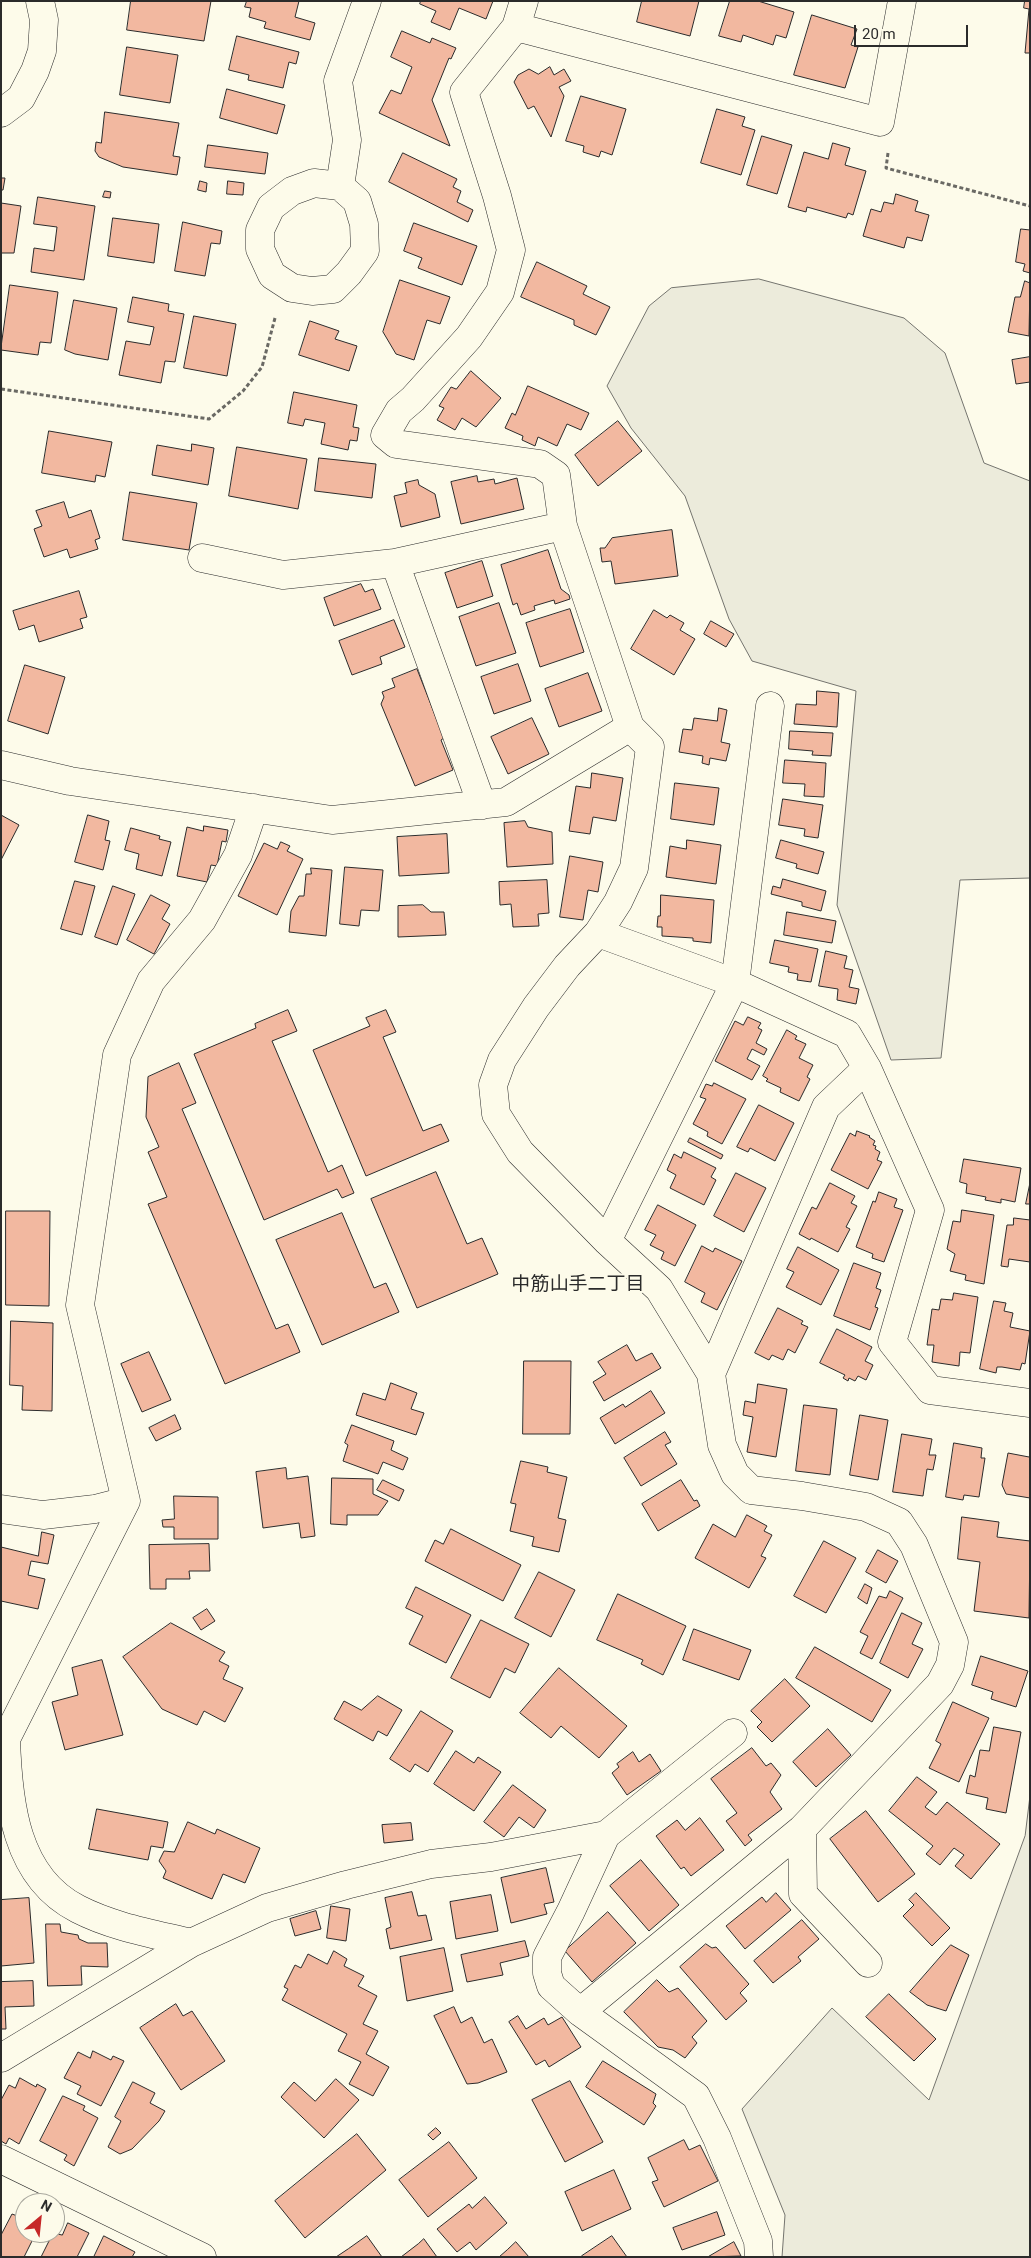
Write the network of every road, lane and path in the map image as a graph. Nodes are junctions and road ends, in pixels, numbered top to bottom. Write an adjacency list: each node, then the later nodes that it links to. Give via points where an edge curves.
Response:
1 (40, 1): 6 (street, via 44,20 42,51 36,71 21,98)
2 (367, 1): 8 (street, via 338,81 347,140)
3 (524, 1): 5 (street)
4 (902, 1): 7 (street)
5 (516, 27): 7 (street); 12 (street, via 464,92 511,250 500,292 469,337 399,411 385,435 396,444 540,464 556,476)
6 (1, 113)
7 (880, 122): 9 (path, via 890,145 886,168)
8 (340, 186): 10 (street, via 314,183 292,191 271,207 260,230 260,249 272,275); 10 (street, via 357,201 364,224 365,251 350,273 333,289 312,291 292,288)
9 (1030, 206)
10 (285, 283): 11 (path, via 262,367 244,391 209,419)
11 (1, 389)
12 (563, 526): 14 (street); 16 (street)
13 (202, 558): 14 (street, via 283,575)
14 (395, 562): 18 (street)
15 (770, 706): 21 (street)
16 (630, 727): 18 (street, via 518,796 506,802); 20 (street, via 650,747 634,868)
17 (1, 765): 19 (street, via 70,781)
18 (482, 804): 19 (street, via 332,820)
19 (254, 808): 26 (street, via 234,863 202,920 151,980 117,1055 80,1305)
20 (598, 933): 21 (street); 23 (street, via 567,966 536,1007 502,1060 493,1085 496,1114 520,1152)
21 (735, 983): 22 (street, via 847,1034); 23 (street)
22 (867, 1068): 24 (street, via 826,1107); 25 (street, via 930,1210 892,1342 930,1390)
23 (607, 1241): 24 (street, via 660,1289)
24 (711, 1374): 30 (street, via 722,1445 735,1474 751,1490 866,1507 900,1522 914,1545 954,1642 950,1665 940,1684)
25 (1030, 1403)
26 (126, 1501): 27 (street, via 96,1509 43,1515); 29 (street)
27 (1, 1509)
28 (734, 1733): 31 (street)
29 (3, 1739): 32 (street, via 8,1787 20,1840 35,1870 56,1895 78,1909 121,1926)
30 (802, 1830): 33 (street, via 803,1894); 34 (street)
31 (606, 1835): 32 (street, via 431,1864 346,1885 267,1908); 34 (street, via 547,1956 551,1986)
32 (191, 1943): 35 (street)
33 (868, 1963)
34 (580, 2012): 38 (street, via 696,2096 717,2138 758,2241)
35 (1, 2058)
36 (1, 2158): 37 (street)
37 (189, 2254)
38 (759, 2257)

